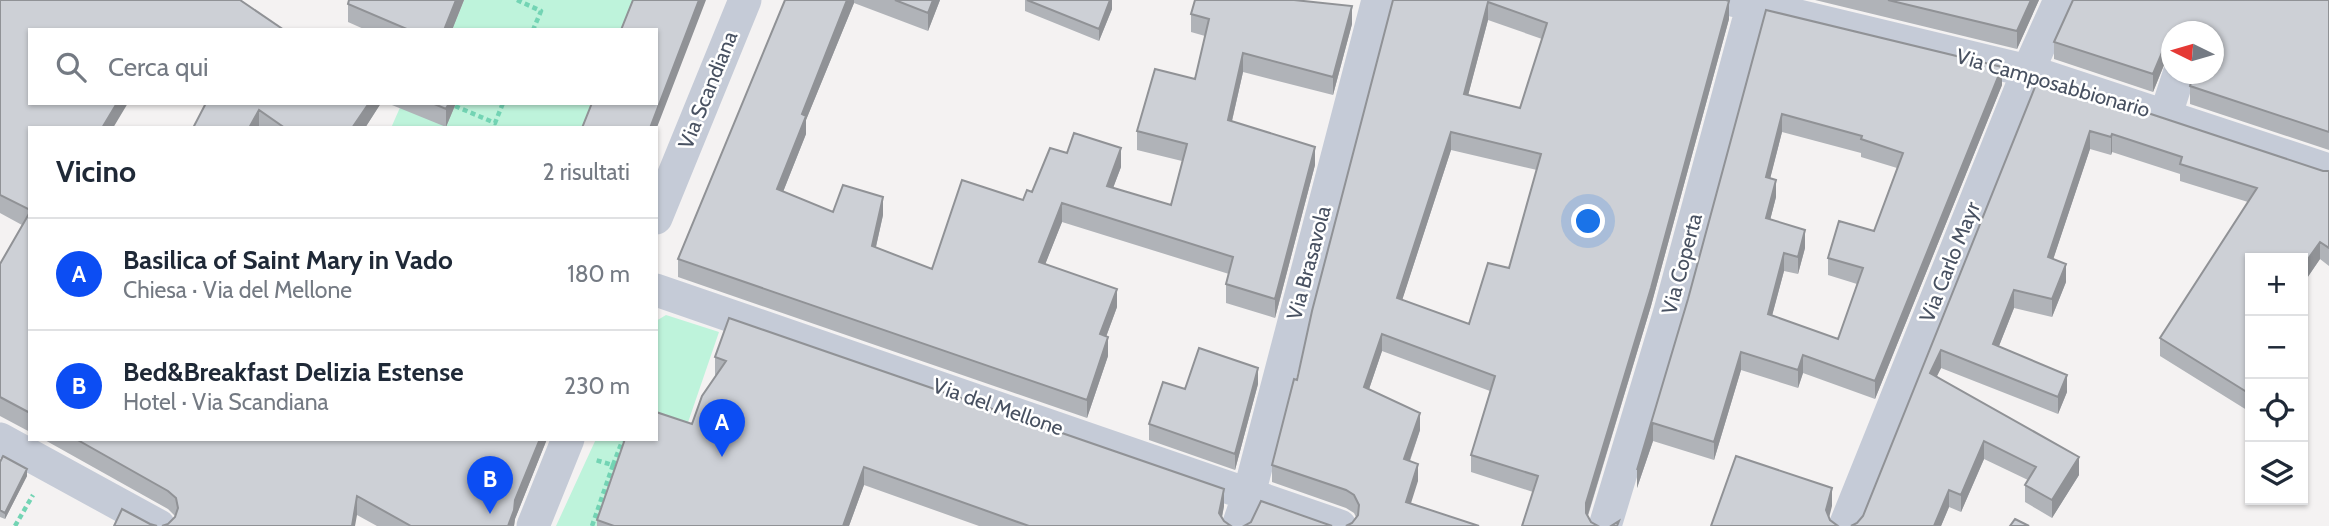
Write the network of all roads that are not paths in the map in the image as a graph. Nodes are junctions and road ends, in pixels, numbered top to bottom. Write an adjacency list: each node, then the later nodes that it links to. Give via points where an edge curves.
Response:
1 (745, 0): 9 (street, Via Scandiana)
2 (1378, 0): 13 (street, Via Brasavola)
3 (2060, 0): 5 (street, Via Carlo Mayr)
4 (1746, 2): 5 (street, Via Camposabbionario); 18 (street, Via Coperta, via 1670,311)
5 (2028, 71): 7 (street, Via Camposabbionario); 19 (street, Via Carlo Mayr)
6 (2176, 84): 7 (street)
7 (2165, 117): 8 (street, Via Camposabbionario)
8 (2329, 170)
9 (658, 213)
10 (658, 291): 13 (street, Via del Mellone)
11 (0, 439): 14 (street)
12 (565, 445): 15 (street)
13 (1250, 494): 16 (street, Via Brasavola); 17 (street, Via del Mellone)
14 (159, 526)
15 (533, 526)
16 (1238, 526)
17 (1340, 526)
18 (1605, 526)
19 (1845, 526)

